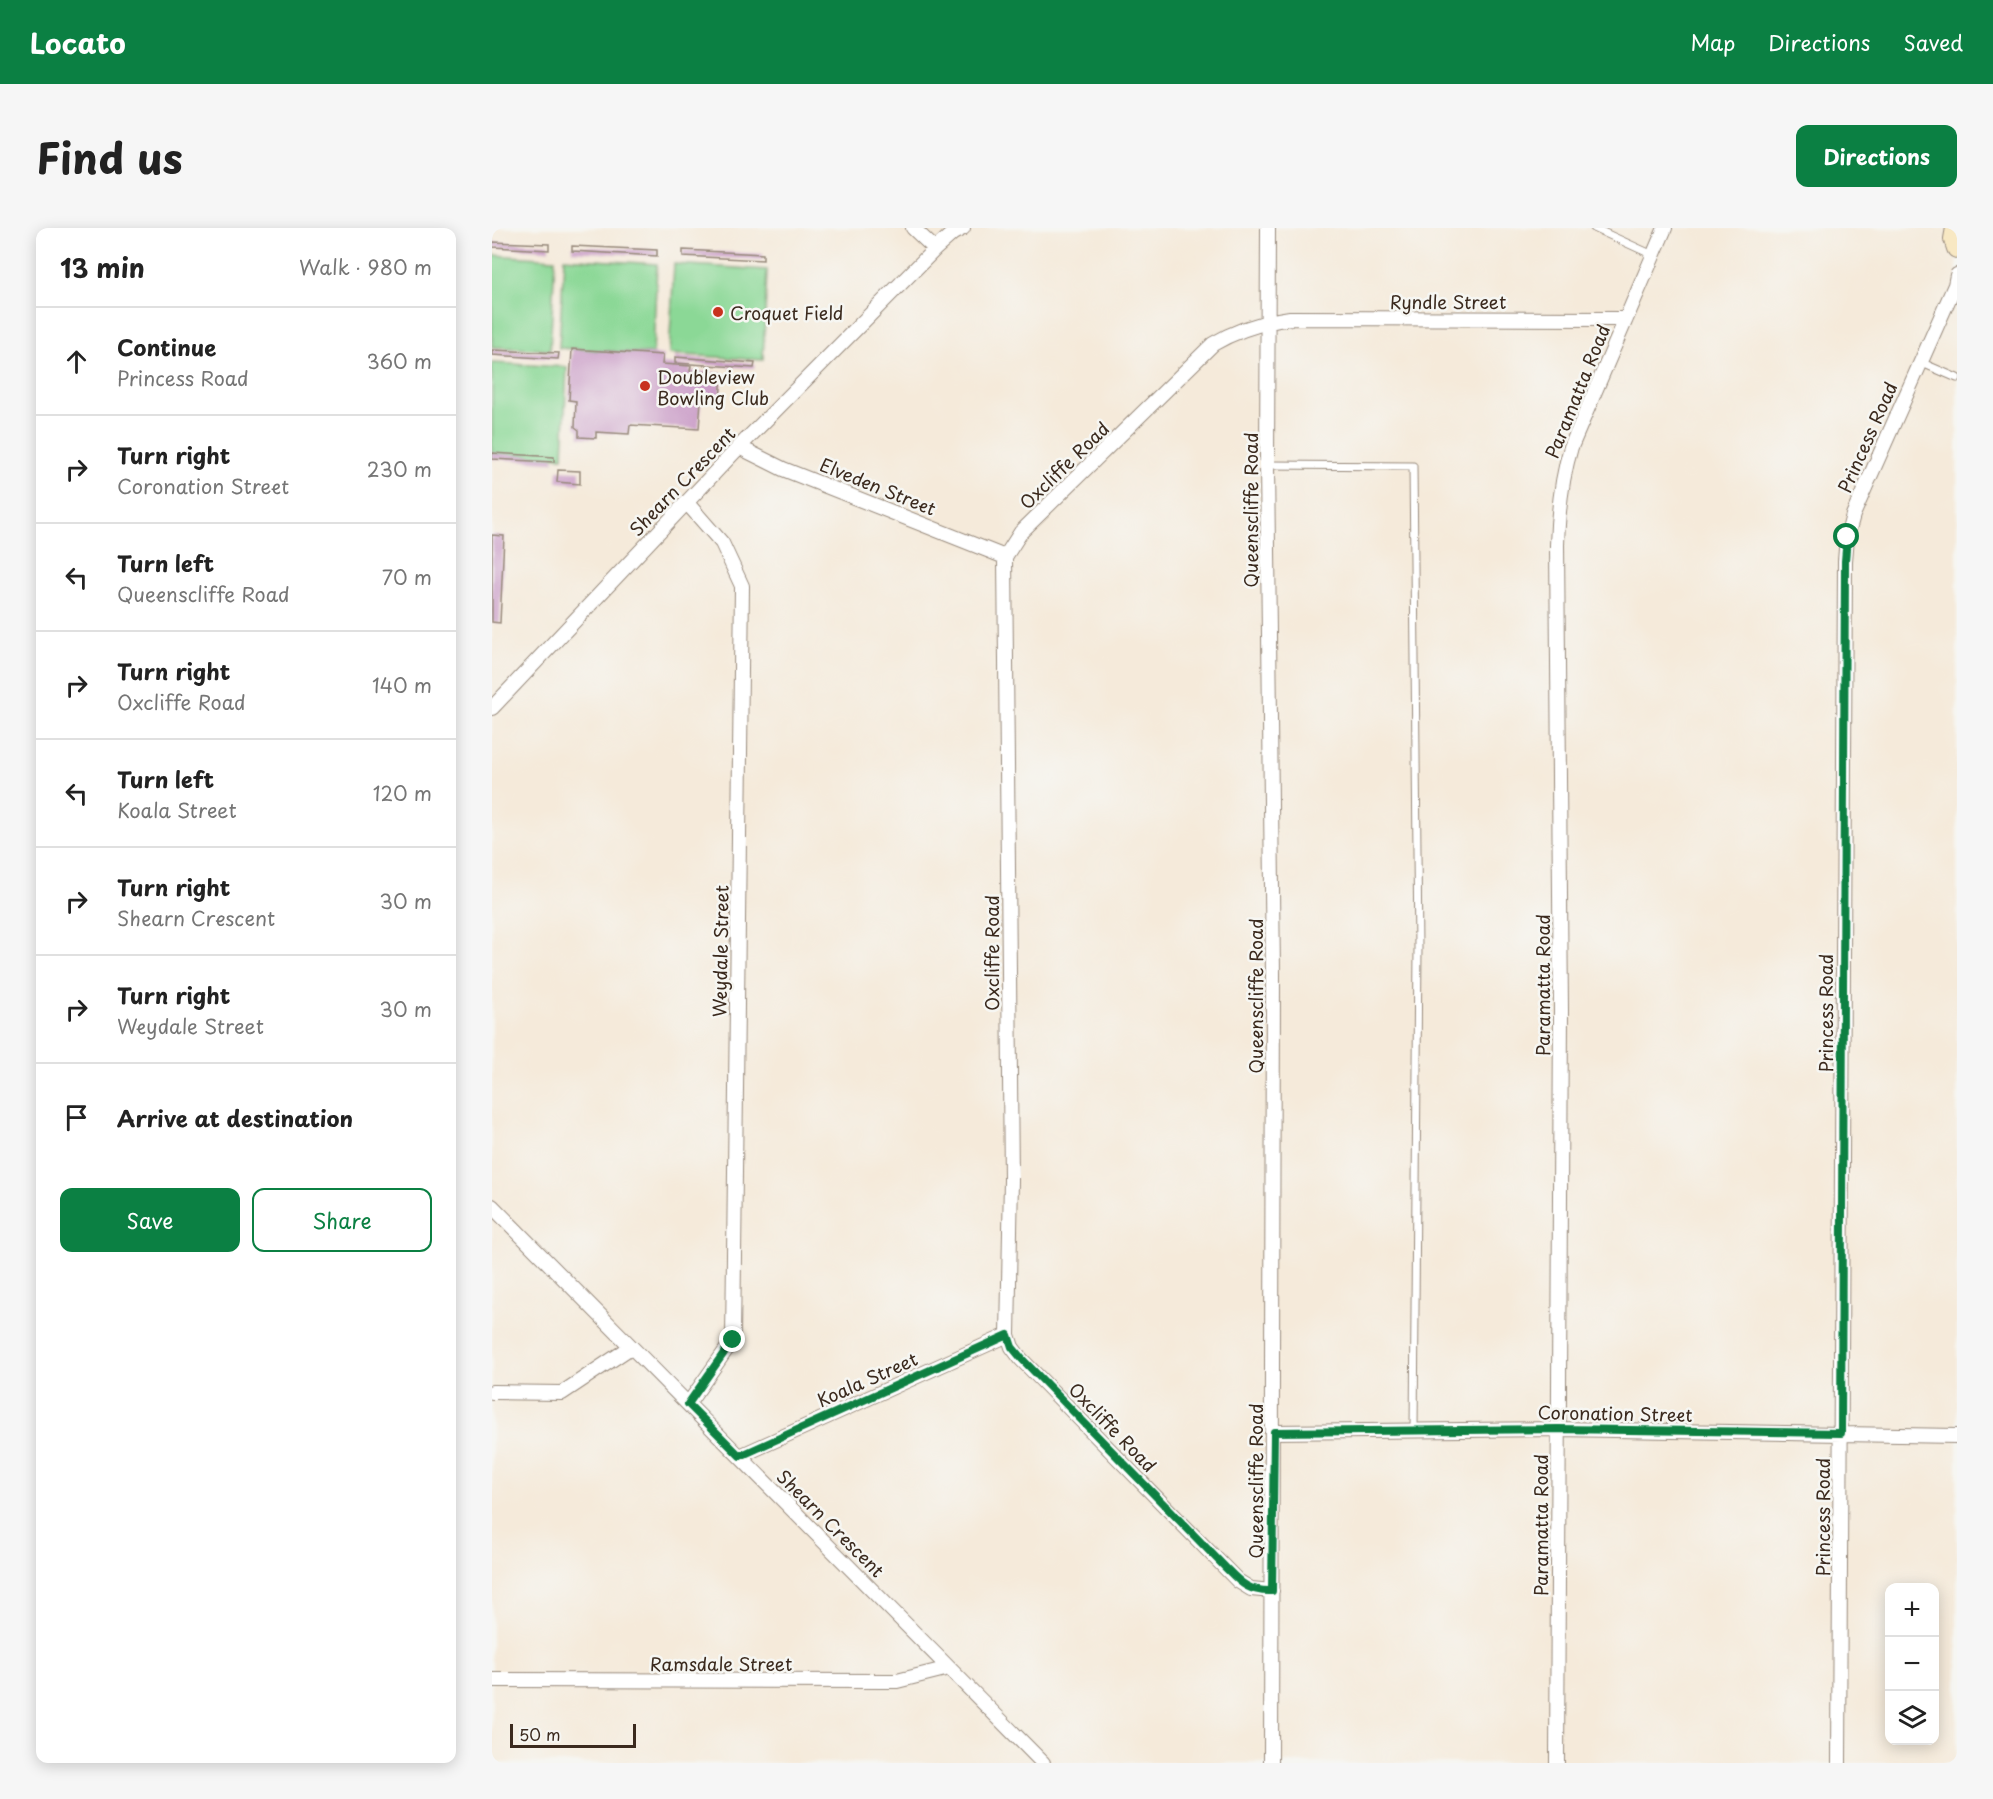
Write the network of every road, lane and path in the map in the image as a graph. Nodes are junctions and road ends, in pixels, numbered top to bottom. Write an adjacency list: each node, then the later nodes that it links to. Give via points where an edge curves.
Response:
1 (913, 228): 6 (street)
2 (1268, 228): 10 (street, Queenscliffe Road)
3 (1594, 228): 7 (lane)
4 (1665, 228): 7 (street, Paramatta Road)
5 (957, 230): 6 (street, Shearn Crescent)
6 (935, 249): 13 (street, Shearn Crescent)
7 (1653, 255): 9 (street, Paramatta Road)
8 (1956, 281): 11 (street, Princess Road)
9 (1626, 319): 10 (street, Ryndle Street); 23 (street, Paramatta Road, via 1571,447 1558,510)
10 (1269, 321): 14 (street, Queenscliffe Road); 16 (street, Oxcliffe Road, via 1233,332 1214,344 1021,532)
11 (1920, 362): 12 (lane); 26 (street, Princess Road, via 1853,515 1845,561)
12 (1957, 378)
13 (740, 447): 15 (street, Shearn Crescent); 16 (street, Elveden Street, via 783,469)
14 (1267, 465): 24 (lane, via 1413,466 1418,948); 25 (street, Queenscliffe Road, via 1274,973)
15 (687, 503): 17 (street, Shearn Crescent); 22 (street, Weydale Street, via 722,543 742,586 733,1340)
16 (1005, 556): 19 (street, Oxcliffe Road, via 1011,1180)
17 (492, 708)
18 (492, 1206): 20 (street, Shearn Crescent)
19 (1008, 1335): 28 (street, Koala Street); 29 (street, Oxcliffe Road, via 1022,1359 1239,1581 1251,1590)
20 (631, 1347): 21 (street, via 562,1393); 22 (street, Shearn Crescent)
21 (492, 1392)
22 (688, 1404): 28 (street, Shearn Crescent)
23 (1558, 1429): 24 (street, Coronation Street); 26 (street, Coronation Street); 34 (street, Paramatta Road)
24 (1414, 1430): 25 (street, Coronation Street)
25 (1274, 1432): 29 (street, Queenscliffe Road)
26 (1841, 1433): 27 (street, Coronation Street); 35 (street, Princess Road)
27 (1957, 1436)
28 (740, 1456): 30 (street, Shearn Crescent)
29 (1272, 1591): 33 (street, Queenscliffe Road)
30 (949, 1668): 31 (street, Ramsdale Street, via 897,1681); 32 (street, Shearn Crescent)
31 (492, 1680)
32 (1043, 1763)
33 (1271, 1763)
34 (1557, 1763)
35 (1839, 1763)

